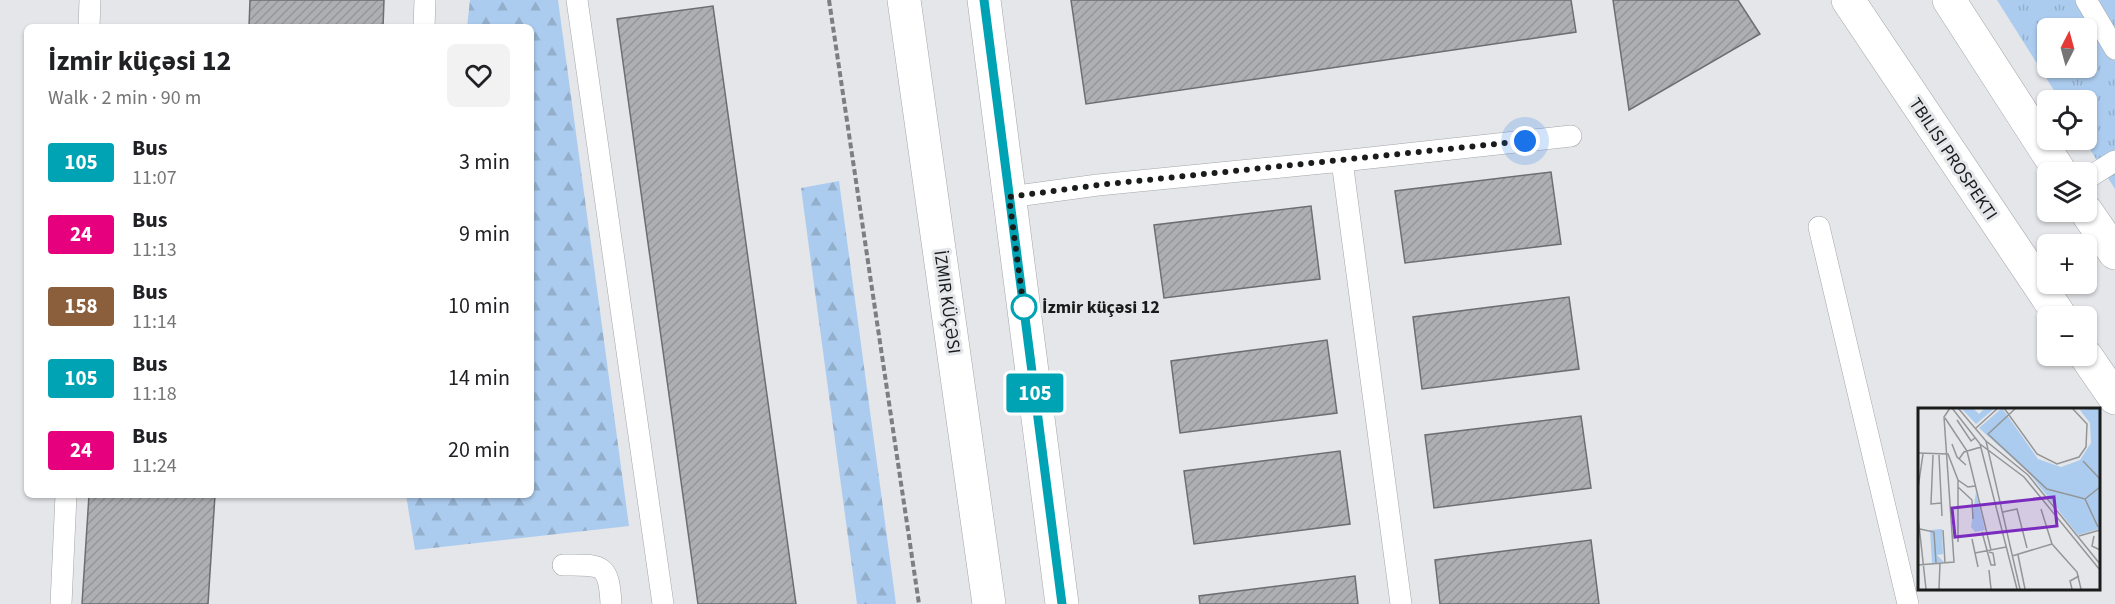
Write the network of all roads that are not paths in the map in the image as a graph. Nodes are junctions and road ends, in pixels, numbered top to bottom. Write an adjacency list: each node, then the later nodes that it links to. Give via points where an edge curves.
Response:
1 (90, 0): 9 (lane)
2 (425, 0): 10 (lane)
3 (577, 0): 28 (lane)
4 (904, 0): 29 (main road, İZMIR KÜÇƏSI)
5 (984, 0): 17 (main road)
6 (1848, 0): 21 (main road, TBILISI PROSPEKTI)
7 (1949, 0): 15 (main road)
8 (2086, 0): 11 (lane)
9 (89, 24)
10 (424, 24)
11 (2115, 49)
12 (1571, 136): 13 (lane)
13 (1342, 161): 17 (lane); 31 (lane)
14 (2115, 161): 16 (lane)
15 (2054, 162)
16 (2097, 172)
17 (1009, 197): 30 (main road)
18 (2094, 222): 20 (main road)
19 (1819, 227): 32 (lane)
20 (2115, 253)
21 (2053, 306)
22 (2093, 366): 23 (main road)
23 (2115, 398)
24 (66, 498): 26 (lane)
25 (563, 565): 27 (lane, via 599,567 610,585)
26 (61, 604)
27 (611, 604)
28 (663, 604)
29 (989, 604)
30 (1062, 604)
31 (1401, 604)
32 (1908, 604)

